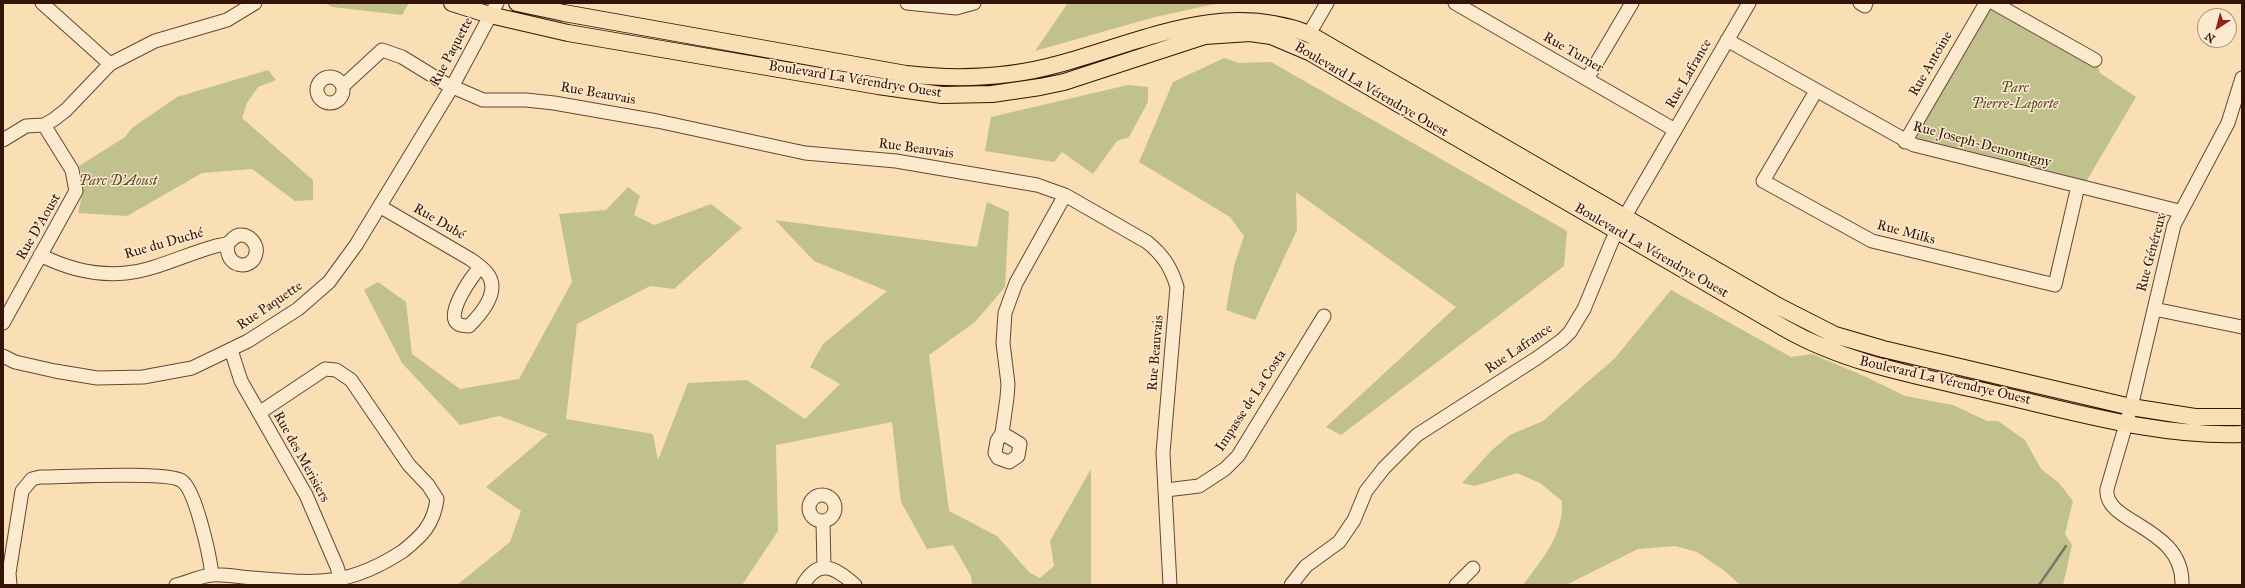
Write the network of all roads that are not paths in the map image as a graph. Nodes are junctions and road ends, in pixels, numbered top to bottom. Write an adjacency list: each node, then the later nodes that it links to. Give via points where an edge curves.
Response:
1 (42, 3): 19 (street)
2 (255, 3): 19 (street, via 227,20 155,41)
3 (452, 3): 15 (main road, Boulevard La Vérendrye Ouest)
4 (517, 3): 16 (main road, Boulevard La Vérendrye Ouest, via 906,74 939,77 984,77 1059,64 1214,16 1241,14 1266,18 1285,22)
5 (907, 3): 6 (street, via 956,8)
6 (974, 3)
7 (1327, 3): 16 (street)
8 (1455, 3): 21 (street, Rue Turner)
9 (1632, 3): 21 (street)
10 (1749, 3): 17 (street, Rue Lafrance)
11 (1860, 3): 12 (street, via 1865,6)
12 (1866, 3)
13 (1986, 3): 28 (street, Rue Antoine)
14 (1994, 3): 18 (street)
15 (494, 9): 23 (street, Rue Paquette); 33 (main road, Boulevard La Vérendrye Ouest, via 568,33 942,95 992,94 1064,82 1205,36 1250,33 1271,36 1311,53)
16 (1309, 34): 33 (main road, Boulevard La Vérendrye Ouest)
17 (1727, 40): 24 (street, Rue Joseph-Demontigny); 26 (street, Rue Lafrance)
18 (2095, 60)
19 (110, 64): 25 (street, via 66,110)
20 (2242, 78): 32 (street, Rue Généreux, via 2228,123)
21 (1587, 79): 26 (street, Rue Turner)
22 (343, 86): 23 (street, Rue Beauvais, via 382,50 402,57)
23 (452, 87): 30 (street, Rue Beauvais, via 483,100 554,102 819,155 896,161 992,176 1052,189); 31 (street, Rue Paquette)
24 (1816, 91): 28 (street, Rue Joseph-Demontigny); 29 (street, Rue Milks, via 1763,181 1872,241 2055,285)
25 (44, 125): 27 (street, via 26,126); 35 (street, Rue D'Aoust, via 72,170 76,191)
26 (1675, 130): 33 (street, Rue Lafrance)
27 (3, 140)
28 (1905, 142): 29 (street, Rue Joseph-Demontigny)
29 (2078, 186): 32 (street, Rue Joseph-Demontigny)
30 (1065, 195): 47 (street, via 1009,299 1003,326 1008,384); 49 (street, Rue Beauvais, via 1147,242 1159,252 1173,273 1177,300 1163,453)
31 (381, 207): 36 (street, Rue Dubé); 41 (street, Rue Paquette, via 342,266 310,299 287,317)
32 (2179, 211): 37 (street, Rue Généreux, via 2169,240)
33 (1621, 225): 43 (main road, Boulevard La Vérendrye Ouest, via 1836,335 1883,349); 46 (main road, Boulevard La Vérendrye Ouest, via 1807,341 1828,350 1874,365); 60 (street, Rue Lafrance, via 1584,309 1566,336 1538,358 1417,434 1366,491 1354,520 1339,542 1306,566)
34 (228, 243): 35 (street, Rue du Duché, via 125,273 91,272 60,265)
35 (40, 255): 39 (street, Rue D'Aoust)
36 (481, 267)
37 (2154, 309): 40 (street); 43 (street, Rue Généreux)
38 (1324, 316): 49 (street, Impasse de La Costa, via 1238,456 1199,486)
39 (3, 323)
40 (2242, 327)
41 (231, 350): 42 (street, Rue Paquette, via 192,368 143,377 90,376 55,371 15,362); 44 (street, Rue des Merisiers, via 241,381)
42 (3, 356)
43 (2131, 407): 45 (main road, Boulevard La Vérendrye Ouest, via 2195,417); 46 (street, Rue Généreux)
44 (259, 413): 55 (street, Rue des Merisiers, via 306,495 335,560); 55 (street, via 325,369 344,373 409,465 437,499 433,519 416,540 384,563 360,576)
45 (2242, 417)
46 (2127, 424): 48 (main road, Boulevard La Vérendrye Ouest, via 2200,433); 62 (street, Rue Généreux, via 2107,489 2107,500 2114,509 2164,541 2179,564)
47 (1002, 433)
48 (2242, 434)
49 (1166, 490): 59 (street, Rue Beauvais)
50 (823, 522): 51 (street)
51 (824, 567): 57 (street, via 810,574); 58 (street, via 840,572)
52 (1473, 568): 61 (street)
53 (212, 575): 54 (street, via 197,509 186,485 180,479 152,476 40,477 32,479 22,491); 55 (street, via 311,583); 56 (street)
54 (7, 577)
55 (341, 581)
56 (176, 585)
57 (803, 585)
58 (855, 585)
59 (1170, 585)
60 (1291, 585)
61 (1456, 585)
62 (2182, 585)

